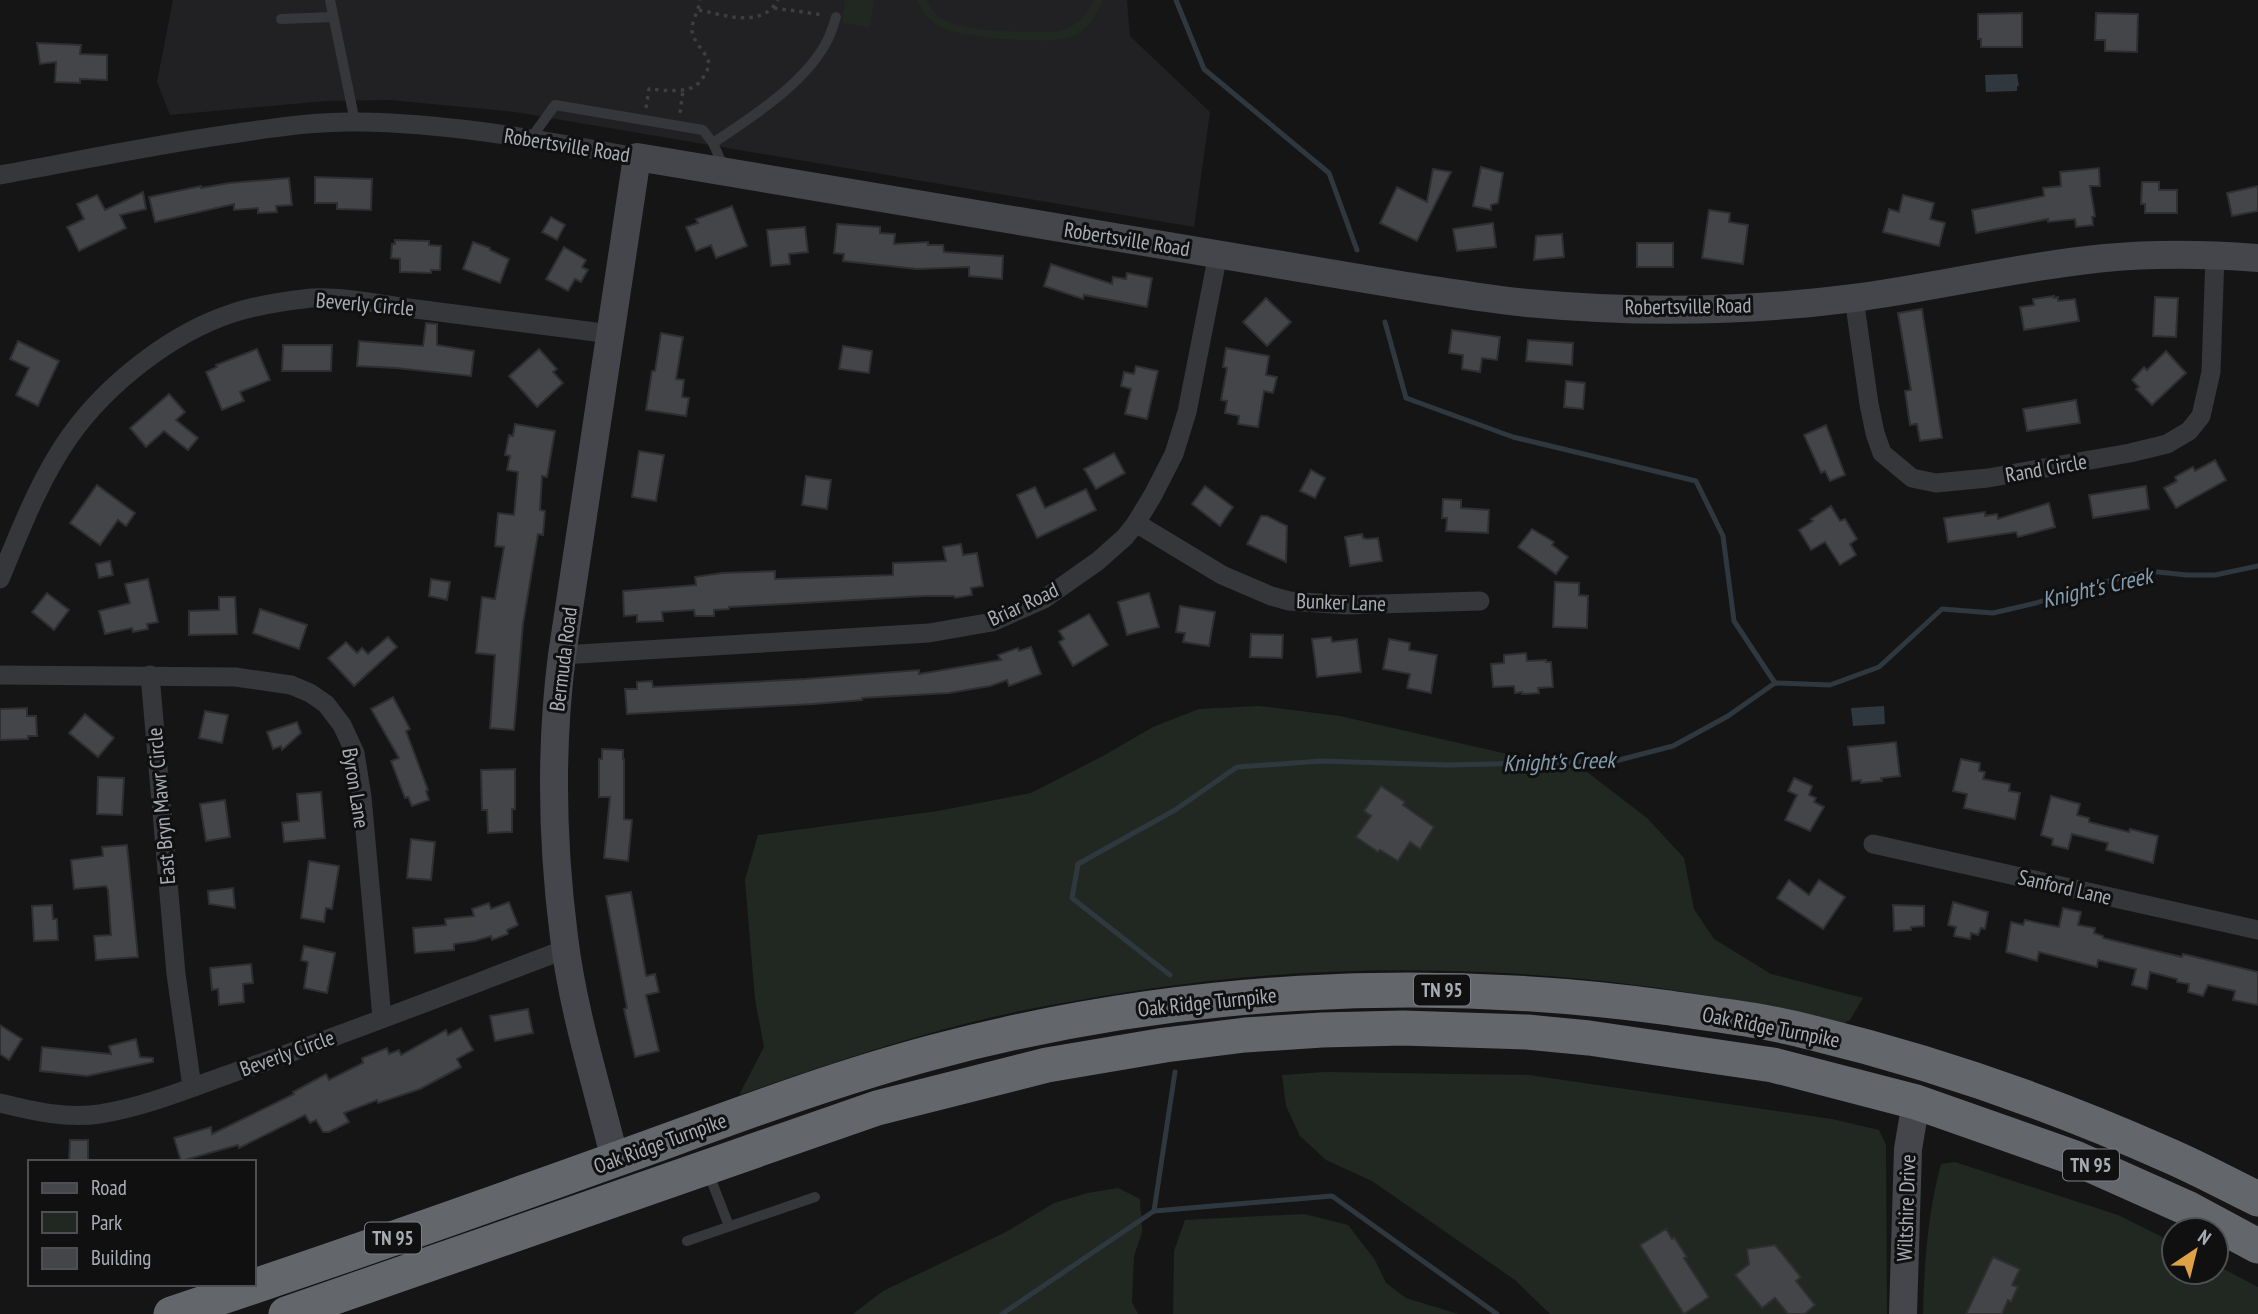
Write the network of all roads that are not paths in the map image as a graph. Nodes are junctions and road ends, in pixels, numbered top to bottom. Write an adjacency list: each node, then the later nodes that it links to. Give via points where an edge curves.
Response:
1 (330, 0): 2 (lane)
2 (333, 17): 4 (lane); 5 (lane)
3 (836, 17): 7 (lane, via 829,38 797,79)
4 (281, 19)
5 (355, 122): 6 (street, Robertsville Road, via 433,125); 10 (street, Robertsville Road, via 200,138)
6 (531, 138): 7 (lane, via 555,105 703,130); 8 (street, Robertsville Road)
7 (713, 143): 9 (lane)
8 (637, 157): 9 (street, Robertsville Road); 15 (street, Bermuda Road)
9 (726, 172): 11 (street, Robertsville Road)
10 (0, 175)
11 (1218, 254): 14 (street, Robertsville Road, via 1494,299 1579,306 1728,308); 16 (street, Briar Road, via 1181,433)
12 (2215, 254): 13 (street, Robertsville Road); 14 (street, Robertsville Road, via 2105,258); 14 (street, Rand Circle, via 2211,372 2201,416 2189,431 2167,444 2130,453 1988,478 1936,483 1913,478 1882,453 1871,413)
13 (2258, 258)
14 (1854, 298)
15 (611, 334): 17 (street, Beverly Circle, via 313,298 226,316 179,338 137,366 70,436 38,490); 19 (street, Bermuda Road)
16 (1136, 523): 18 (street, Bunker Lane, via 1222,575 1289,601 1347,605); 19 (street, Briar Road, via 1098,561 1044,599 992,622 927,633)
17 (0, 579)
18 (1480, 601)
19 (562, 655): 24 (street, Bermuda Road, via 553,780)
20 (0, 675): 21 (street)
21 (150, 675): 26 (street, Byron Lane, via 235,677 291,685 326,704 342,725 355,753 362,797); 30 (street, East Bryn Mawr Circle, via 176,974)
22 (1873, 844): 23 (street, Sanford Lane)
23 (2258, 930)
24 (566, 949): 26 (street, Beverly Circle); 33 (street, Bermuda Road)
25 (1531, 993): 27 (highway); 28 (highway, Oak Ridge Turnpike / TN 95, via 1323,991 1218,999 1128,1010); 29 (highway, Oak Ridge Turnpike / TN 95, via 1650,1005 1805,1031)
26 (382, 1018): 30 (street, Beverly Circle)
27 (1527, 1032): 28 (highway, Oak Ridge Turnpike / TN 95, via 1403,1028 1258,1034 1165,1045); 32 (highway, Oak Ridge Turnpike / TN 95, via 1773,1065)
28 (1044, 1046): 33 (highway, Oak Ridge Turnpike / TN 95, via 935,1052 829,1083); 34 (highway, Oak Ridge Turnpike / TN 95)
29 (1927, 1065): 32 (highway); 37 (highway, Oak Ridge Turnpike / TN 95, via 2108,1129)
30 (192, 1087): 31 (street, Beverly Circle, via 82,1115 36,1112)
31 (0, 1102)
32 (1916, 1102): 40 (highway, Oak Ridge Turnpike / TN 95, via 2075,1157); 45 (street, Wiltshire Drive, via 1908,1149)
33 (615, 1160): 35 (highway); 41 (highway, Oak Ridge Turnpike / TN 95)
34 (706, 1168): 35 (highway, Oak Ridge Turnpike / TN 95); 38 (lane)
35 (623, 1196): 44 (highway, Oak Ridge Turnpike / TN 95)
36 (815, 1197): 38 (lane)
37 (2258, 1199)
38 (729, 1226): 39 (lane)
39 (687, 1241)
40 (2258, 1246)
41 (256, 1285)
42 (252, 1286): 43 (highway, Oak Ridge Turnpike / TN 95)
43 (171, 1314)
44 (286, 1314)
45 (1903, 1314)

